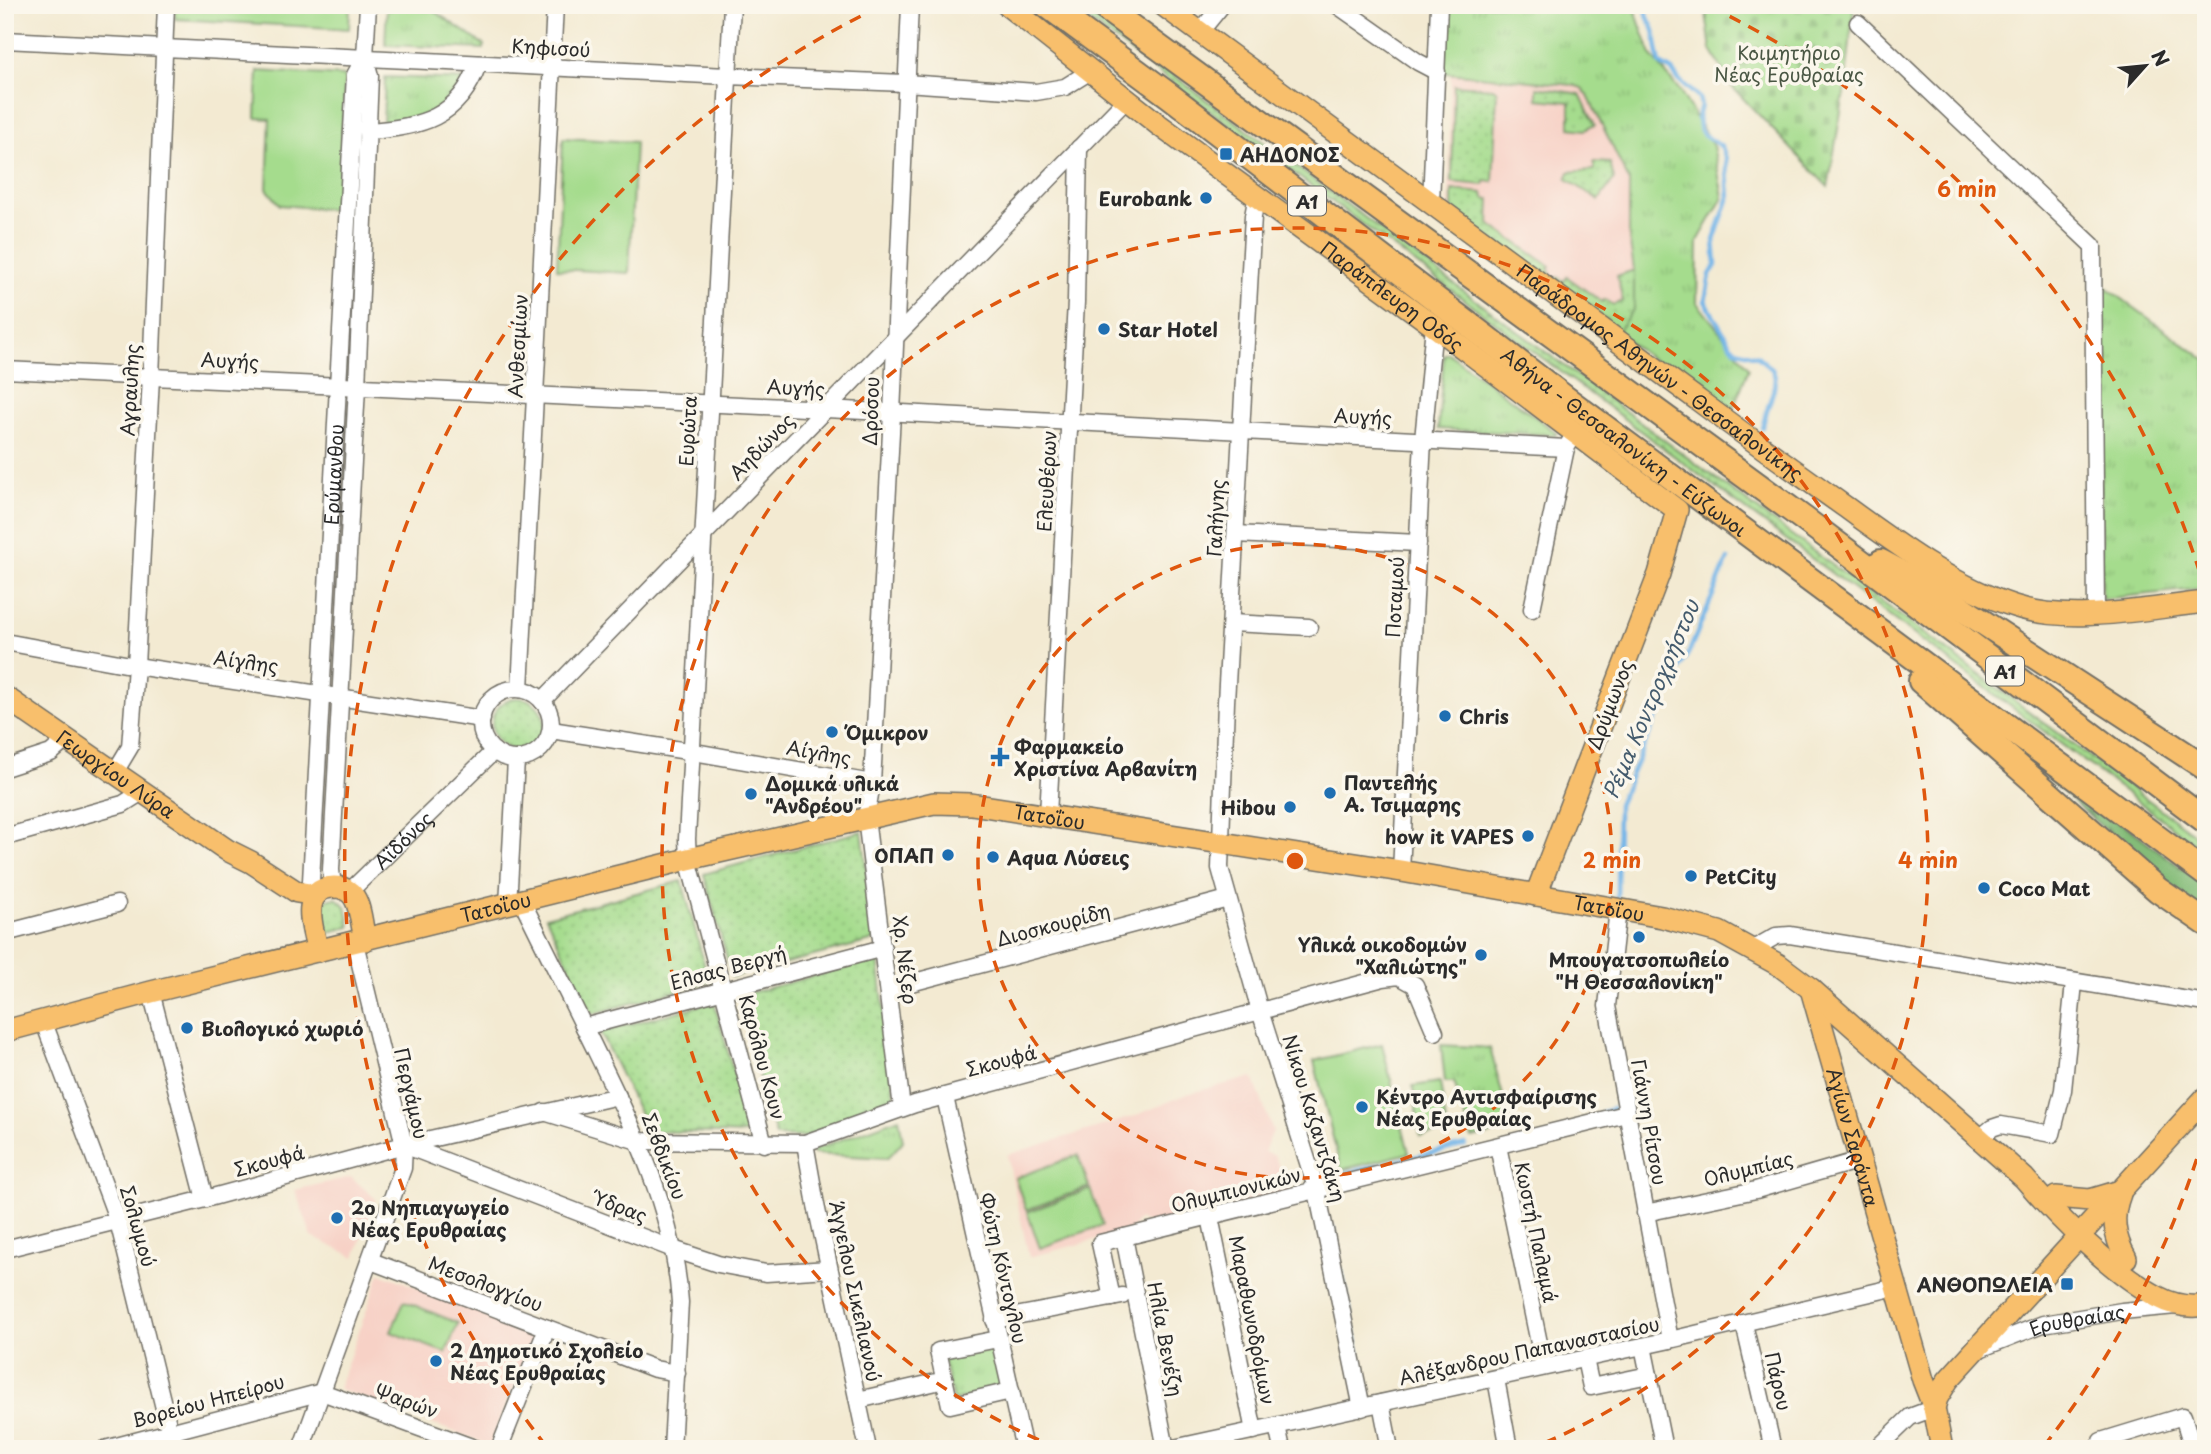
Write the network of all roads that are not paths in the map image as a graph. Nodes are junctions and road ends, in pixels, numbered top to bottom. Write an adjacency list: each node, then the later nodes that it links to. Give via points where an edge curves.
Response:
1 (166, 5): 16 (street, Αγραυλης)
2 (368, 5): 17 (street, Ερύμανθου)
3 (555, 5): 19 (street, Ανθεσμίων)
4 (732, 5): 22 (street, Ευρώτα)
5 (910, 5): 23 (street, Δρόσου)
6 (1007, 5): 20 (main road, Παράπλευρη Οδός)
7 (1047, 5): 48 (highway, Αθήνα - Θεσσαλονίκη - Εύζωνοι / Α1)
8 (1101, 5): 44 (highway, Α1)
9 (1163, 5): 14 (main road, Παράδρομος Αθηνών - Θεσσαλονίκης)
10 (1222, 5): 14 (street)
11 (1337, 5): 21 (street)
12 (1439, 5): 21 (street)
13 (1858, 23): 51 (street, via 2093,246)
14 (1200, 32): 28 (main road, Παράδρομος Αθηνών - Θεσσαλονίκης)
15 (5, 40): 16 (street, Κηφισού)
16 (164, 48): 17 (street, Κηφισού); 32 (street, Αγραυλης)
17 (365, 58): 18 (street, Κηφισού); 25 (street, Ερύμανθου, via 370,76); 33 (street, Ερύμανθου, via 355,75)
18 (478, 64): 19 (street, Κηφισού); 25 (street, via 468,89 442,114 408,127)
19 (552, 68): 22 (street, Κηφισού); 35 (street, Ανθεσμίων)
20 (1089, 72): 23 (street, Κηφισού, via 1051,92); 24 (main road, Παράπλευρη Οδός)
21 (1437, 72): 28 (street)
22 (727, 76): 23 (street, Κηφισού); 36 (street, Ευρώτα)
23 (905, 83): 30 (street, Δρόσου)
24 (1126, 100): 26 (street, Αηδώνος); 27 (main road, Παράπλευρη Οδός)
25 (367, 131): 34 (street, Ερύμανθου)
26 (1079, 148): 30 (street, Αηδώνος); 39 (street, Ελευθέρων)
27 (1257, 195): 29 (main road, Παράπλευρη Οδός); 40 (street, Γαλήνης)
28 (1431, 203): 51 (main road, Παράδρομος Αθηνών - Θεσσαλονίκης, via 1736,428 1946,575 2016,607)
29 (1434, 326): 41 (street, Ποταμού); 42 (main road, Παράπλευρη Οδός)
30 (894, 339): 37 (street, Αηδώνος); 38 (street, Δρόσου)
31 (5, 370): 32 (street, Αυγής)
32 (151, 377): 33 (street, Αυγής); 55 (street, Αγραυλης)
33 (340, 386): 34 (street, Αυγής); 57 (street, Ερύμανθου)
34 (357, 387): 35 (street, Αυγής); 58 (street, Ερύμανθου)
35 (536, 396): 36 (street, Αυγής); 56 (street, Ανθεσμίων)
36 (709, 404): 37 (street, Αυγής); 46 (street, Ευρώτα)
37 (826, 409): 38 (street, Αυγής); 46 (street, Αηδώνος)
38 (892, 414): 39 (street, Αυγής); 70 (street, Δρόσου)
39 (1070, 422): 40 (street, Αυγής); 72 (street, Ελευθέρων)
40 (1241, 431): 41 (street, Αυγής); 45 (street, Γαλήνης)
41 (1423, 440): 42 (street, Αυγής); 47 (street, Ποταμού)
42 (1571, 440): 43 (main road, Παράπλευρη Οδός); 50 (street)
43 (1677, 510): 82 (main road, Δρύμωνος, via 1659,574)
44 (1804, 519): 68 (highway, via 1935,591); 74 (highway, Α1)
45 (1236, 534): 47 (street); 52 (street, Γαλήνης)
46 (703, 536): 60 (street, Αηδώνος); 65 (street, Ευρώτα)
47 (1418, 543): 79 (street, Ποταμού)
48 (1811, 581): 80 (highway, Αθήνα - Θεσσαλονίκη - Εύζωνοι / Α1); 88 (highway, via 2158,890)
49 (2206, 602): 51 (main road, Παράδρομος Αθηνών - Θεσσαλονίκης)
50 (1532, 609)
51 (2096, 614)
52 (1231, 624): 53 (street); 76 (street, Γαλήνης)
53 (1309, 627)
54 (5, 642): 55 (street, Αίγλης)
55 (136, 666): 57 (street, Αίγλης); 69 (street, Αγραυλης, via 130,747)
56 (520, 689): 60 (street); 61 (street, via 495,696)
57 (322, 693): 58 (street, Αίγλης); 81 (street, Ερύμανθου, via 312,881)
58 (341, 696): 61 (street, Αίγλης); 81 (street, Ερύμανθου)
59 (5, 697): 63 (main road, Γεωργίου Λύρα)
60 (542, 701): 62 (street)
61 (482, 719): 64 (street, via 486,742)
62 (551, 730): 65 (street, Αίγλης); 66 (street, via 539,751)
63 (67, 739): 67 (street, via 51,753); 69 (main road, Γεωργίου Λύρα)
64 (494, 751): 66 (street); 81 (street, Αϊδόνος)
65 (694, 752): 70 (street, Αίγλης); 78 (street, Ευρώτα)
66 (516, 760): 84 (street)
67 (5, 768)
68 (2206, 768)
69 (115, 772): 71 (main road, Γεωργίου Λύρα)
70 (872, 783): 73 (street, Δρόσου)
71 (142, 792): 75 (street, via 123,804); 77 (main road, Γεωργίου Λύρα)
72 (1048, 815): 73 (main road, Τατοΐου, via 948,802); 76 (main road, Τατοΐου)
73 (866, 818): 78 (main road, Τατοΐου); 91 (street, Χρ. Νέζερ)
74 (2206, 821)
75 (5, 837)
76 (1220, 842): 79 (main road, Τατοΐου); 83 (street, Νίκου Καζαντζάκη, via 1220,868)
77 (227, 850): 81 (main road, Γεωργίου Λύρα, via 297,892); 87 (main road, Γεωργίου Λύρα, via 245,870)
78 (688, 859): 84 (main road, Τατοΐου); 97 (street, Καρόλου Κουν)
79 (1401, 871): 82 (main road, Τατοΐου)
80 (2206, 874)
81 (333, 891): 87 (main road, Ερύμανθου, via 310,905); 90 (main road, via 355,899)
82 (1536, 895): 86 (main road, Τατοΐου)
83 (1228, 899): 95 (street, Διοσκουρίδη); 100 (street, Νίκου Καζαντζάκη)
84 (515, 903): 90 (main road, Τατοΐου); 102 (street, Σεβδικίου)
85 (117, 904): 89 (street)
86 (1618, 909): 92 (main road, Τατοΐου, via 1719,932); 110 (street, Γιάννη Ρίτσου, via 1607,997)
87 (309, 917): 93 (main road)
88 (2206, 923)
89 (5, 933)
90 (360, 941): 93 (main road, Τατοΐου); 115 (street, Περγάμου)
91 (883, 948): 95 (street, Χρ. Νέζερ); 97 (street, Ελσας Βεργή)
92 (1753, 950): 94 (street, via 1776,936 1790,935); 96 (main road, Τατοΐου)
93 (317, 951): 98 (main road, Τατοΐου)
94 (2074, 983): 99 (street); 111 (street, via 2063,1090 2052,1134 2001,1125)
95 (888, 989): 108 (street, Χρ. Νέζερ)
96 (1811, 989): 111 (main road, Τατοΐου); 117 (main road, Αγίων Σαράντα)
97 (723, 990): 102 (street, Ελσας Βεργή); 114 (street, Καρόλου Κουν)
98 (151, 992): 101 (main road, Τατοΐου); 120 (street)
99 (2200, 1002)
100 (1261, 1011): 104 (street, Σκουφά, via 1399,976 1415,985); 106 (street, Σκουφά); 119 (street, Νίκου Καζαντζάκη)
101 (43, 1020): 103 (main road, Τατοΐου); 124 (street, Σολωμού)
102 (584, 1027): 105 (street, Σεβδικίου)
103 (5, 1031)
104 (1435, 1032)
105 (618, 1096): 109 (street, Σκουφά); 112 (street, Σεβδικίου)
106 (945, 1097): 108 (street, Σκουφά); 139 (street, Φώτη Κόντογλου)
107 (2206, 1097): 118 (main road, Ερυθραίας)
108 (902, 1108): 113 (street, Σκουφά)
109 (544, 1112): 112 (street, Σκουφά); 115 (street, Σκουφά)
110 (1626, 1114): 116 (street, Ολυμπιονικών); 122 (street, Γιάννη Ρίτσου)
111 (1980, 1138): 121 (main road, Τατοΐου)
112 (638, 1141): 114 (street, Σκουφά); 128 (street, Σεβδικίου, via 657,1188)
113 (805, 1143): 114 (street, Σκουφά); 132 (street, Άγγελου Σικελιανού)
114 (765, 1144)
115 (404, 1145): 120 (street, Σκουφά); 128 (street, Ύδρας); 130 (street, Περγάμου, via 403,1168)
116 (1498, 1146): 119 (street, Ολυμπιονικών); 147 (street, Κωστή Παλαμά)
117 (1860, 1160): 122 (street, Ολυμπίας, via 1756,1190); 133 (main road, Αγίων Σαράντα)
118 (2122, 1190): 121 (main road, via 2090,1200); 125 (main road, Ερυθραίας); 129 (main road, via 2115,1210 2115,1232)
119 (1317, 1191): 123 (street, Ολυμπιονικών); 156 (street, Νίκου Καζαντζάκη)
120 (205, 1199): 124 (street, Σκουφά)
121 (2052, 1201): 125 (main road, Τατοΐου); 131 (main road, via 2057,1230)
122 (1645, 1213): 143 (street, Γιάννη Ρίτσου)
123 (1210, 1217): 126 (street, Ολυμπιονικών); 159 (street, Μαραθωνοδρόμων)
124 (118, 1221): 127 (street, Σκουφά); 160 (street, Σολωμού)
125 (2085, 1230): 129 (main road); 131 (main road, Ερυθραίας); 138 (main road, Ερυθραίας, via 2139,1284)
126 (1124, 1237): 134 (street, Ηλία Βενέζη); 135 (street, Ολυμπιονικών, via 1100,1243)
127 (5, 1249)
128 (673, 1249): 132 (street, Ύδρας, via 766,1273); 148 (street, Σεβδικίου, via 680,1302)
129 (2126, 1258): 136 (main road, via 2168,1287)
130 (371, 1261): 141 (street, Μεσολογγίου); 152 (street, Περγάμου)
131 (2055, 1264): 145 (main road, Ερυθραίας)
132 (829, 1269): 154 (street, Άγγελου Σικελιανού)
133 (1896, 1287): 140 (street, Αλέξανδρου Παπαναστασίου); 157 (main road, Αγίων Σαράντα)
134 (1135, 1293): 135 (street); 162 (street, Ηλία Βενέζη)
135 (1112, 1298): 139 (street)
136 (2206, 1299)
137 (2206, 1305): 138 (main road, Ερυθραίας)
138 (2182, 1306): 145 (street, Ερυθραίας, via 2043,1324)
139 (994, 1320): 142 (street, Φώτη Κόντογλου)
140 (1744, 1324): 143 (street, Αλέξανδρου Παπαναστασίου); 174 (street, Πάρου)
141 (547, 1328): 148 (street, Μεσολογγίου); 166 (street, Μεσολογγίου)
142 (998, 1339): 151 (street, via 938,1351); 153 (street, Φώτη Κόντογλου)
143 (1670, 1340): 144 (street, Αλέξανδρου Παπαναστασίου)
144 (1643, 1346): 146 (street, Αλέξανδρου Παπαναστασίου); 149 (street)
145 (1975, 1351): 157 (main road, Ερυθραίας, via 1942,1389)
146 (1584, 1359): 147 (street, Αλέξανδρου Παπαναστασίου); 149 (street, via 1591,1387)
147 (1544, 1367): 150 (street, Αλέξανδρου Παπαναστασίου)
148 (677, 1373): 167 (street, Σεβδικίου)
149 (1649, 1375): 173 (street)
150 (1496, 1379): 155 (street, Αλέξανδρου Παπαναστασίου); 172 (street)
151 (945, 1380): 153 (street, via 950,1405); 154 (street)
152 (322, 1391): 160 (street, Βορείου Ηπείρου); 164 (street, Περγάμου); 165 (street, Ψαρών)
153 (1011, 1391): 169 (street, Φώτη Κόντογλου)
154 (858, 1400): 168 (street, Άγγελου Σικελιανού)
155 (1381, 1403): 156 (street, Αλέξανδρου Παπαναστασίου); 171 (street)
156 (1362, 1408): 158 (street, Αλέξανδρου Παπαναστασίου)
157 (1934, 1408): 175 (street, via 1910,1417); 176 (main road)
158 (1277, 1426): 159 (street, Αλέξανδρου Παπαναστασίου); 170 (street)
159 (1254, 1431): 162 (street, Αλέξανδρου Παπαναστασίου)
160 (172, 1441): 163 (street, Βορείου Ηπείρου)
161 (2101, 1441): 177 (street, via 2183,1416)
162 (1172, 1448)
163 (105, 1449)
164 (302, 1449)
165 (477, 1449)
166 (499, 1449)
167 (672, 1449)
168 (868, 1449)
169 (1024, 1449)
170 (1282, 1449)
171 (1390, 1449)
172 (1509, 1449)
173 (1664, 1449)
174 (1773, 1449)
175 (1877, 1449)
176 (1942, 1449)
177 (2193, 1449)

